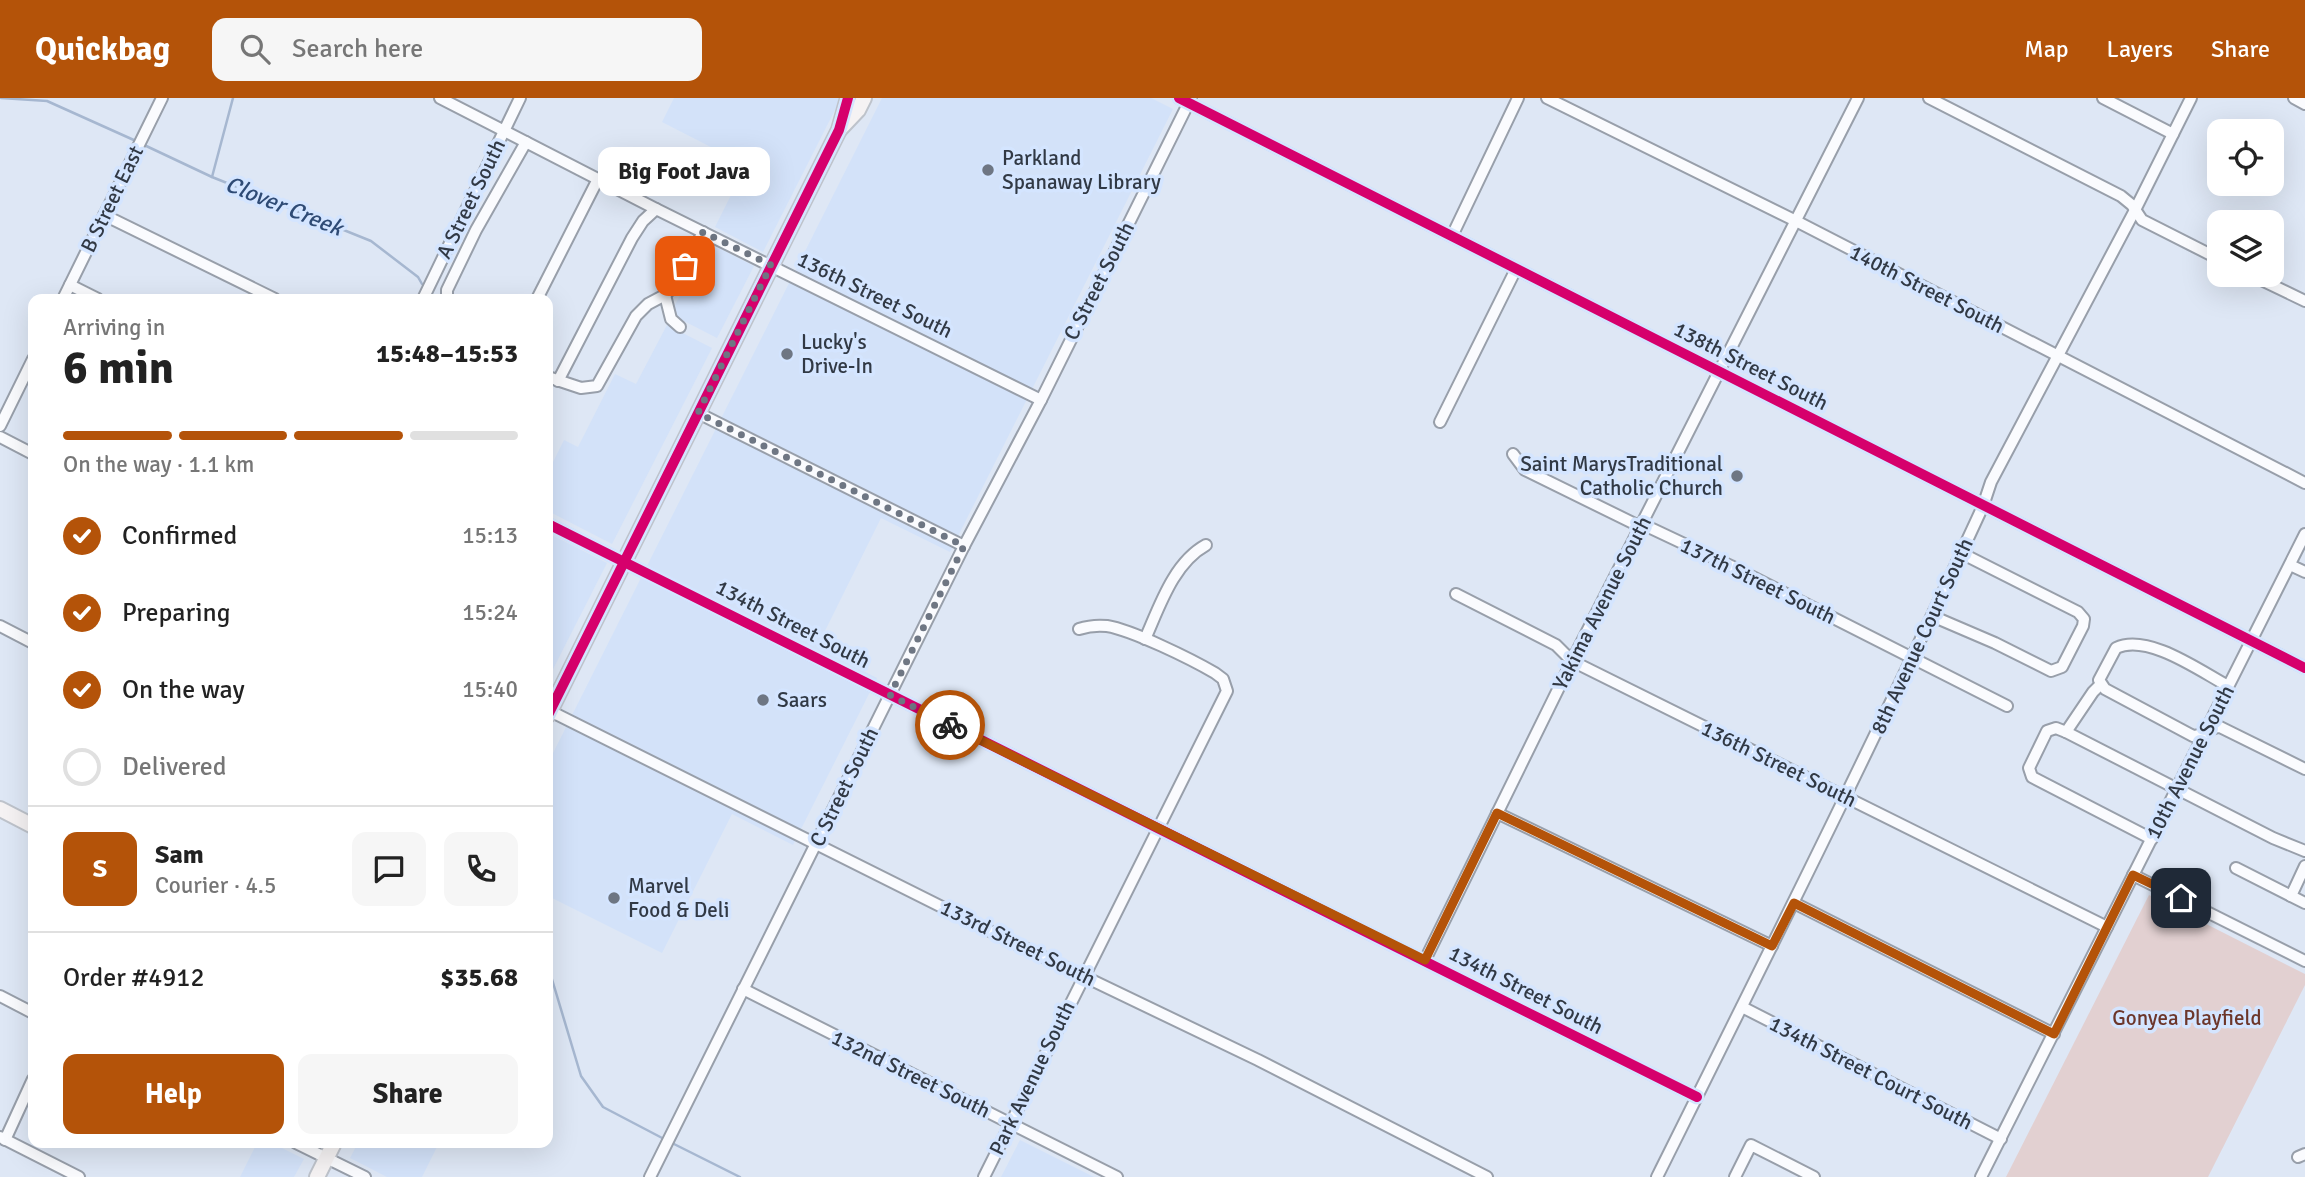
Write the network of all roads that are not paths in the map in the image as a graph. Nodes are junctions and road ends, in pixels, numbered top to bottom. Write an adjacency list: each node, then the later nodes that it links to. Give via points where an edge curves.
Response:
1 (162, 98): 22 (street, B Street East)
2 (440, 98): 16 (street, 136th Street South)
3 (520, 98): 16 (street, A Street South)
4 (848, 98): 15 (main road)
5 (864, 98): 15 (main road)
6 (1518, 98): 25 (street)
7 (1547, 98): 23 (street, 140th Street South)
8 (1857, 98): 23 (street, Yakima Avenue South)
9 (1929, 98): 21 (street, via 2121,196)
10 (2103, 98): 17 (street)
11 (2191, 98): 17 (street, 8th Avenue Court South)
12 (2294, 98): 14 (street)
13 (1186, 100): 25 (street, 138th Street South); 44 (street, C Street South)
14 (2305, 104)
15 (839, 130): 27 (main road)
16 (503, 132): 18 (street, 136th Street South); 34 (street, A Street South)
17 (2172, 134): 21 (street, 8th Avenue Court South)
18 (526, 142): 19 (street, 136th Street South); 35 (street, via 476,230)
19 (598, 179): 20 (street, 136th Street South); 36 (street)
20 (656, 209): 24 (street, 136th Street South); 43 (street, via 632,238)
21 (2134, 210): 26 (street, via 2142,220); 40 (street, 8th Avenue Court South)
22 (104, 215): 29 (street, B Street East); 33 (street)
23 (1794, 220): 40 (street, 140th Street South); 42 (street, Yakima Avenue South)
24 (703, 232): 27 (street, 136th Street South); 37 (street, via 676,284)
25 (1451, 236): 28 (street, 138th Street South)
26 (2207, 253)
27 (771, 265): 44 (street, 136th Street South); 45 (main road)
28 (1516, 269): 42 (street, 138th Street South); 46 (street)
29 (69, 285): 31 (street, B Street East); 32 (street)
30 (2276, 287): 38 (street)
31 (65, 294)
32 (88, 294)
33 (265, 294)
34 (425, 294)
35 (447, 294)
36 (540, 294)
37 (665, 295): 39 (street, via 671,318); 43 (street, via 636,316 597,386 581,388)
38 (2305, 301)
39 (680, 327)
40 (2057, 356): 51 (street, 140th Street South); 52 (street, 8th Avenue Court South)
41 (28, 369): 47 (street)
42 (1718, 372): 52 (street, 138th Street South); 53 (street, Yakima Avenue South)
43 (553, 379)
44 (1041, 400): 57 (street, C Street South)
45 (698, 413): 57 (street); 59 (main road)
46 (1440, 422)
47 (0, 426)
48 (0, 437): 49 (street)
49 (28, 451)
50 (1513, 454): 53 (street, 137th Street South, via 1525,470)
51 (2305, 483)
52 (1983, 506): 58 (street, 8th Avenue Court South); 68 (street, 138th Street South)
53 (1642, 524): 69 (street, 137th Street South); 70 (street, Yakima Avenue South)
54 (553, 526): 59 (street, 134th Street South)
55 (2305, 534): 60 (street, 10th Avenue South)
56 (1206, 545): 66 (street, via 1182,566)
57 (964, 546): 74 (street, C Street South)
58 (1961, 553): 63 (street, 8th Avenue Court South); 63 (street, via 2078,612 2084,626 2062,667 2052,671)
59 (624, 561): 74 (street, 134th Street South); 75 (main road)
60 (2290, 565): 61 (street); 68 (street, 10th Avenue South)
61 (2305, 572)
62 (1456, 594): 70 (street, 136th Street South, via 1556,645)
63 (1932, 616): 69 (street, 8th Avenue Court South)
64 (0, 626): 67 (street)
65 (1079, 629): 66 (street, via 1109,626)
66 (1144, 639): 86 (street, Park Avenue South, via 1210,670 1227,686)
67 (28, 640)
68 (2252, 641): 71 (street, 138th Street South); 73 (street, 10th Avenue South)
69 (1912, 658): 76 (street, 137th Street South); 82 (street, 8th Avenue Court South)
70 (1572, 661): 82 (street, 136th Street South); 84 (street, Yakima Avenue South)
71 (2305, 668)
72 (2100, 685): 73 (street, via 2114,650 2134,643 2161,651); 78 (street); 79 (street, via 2193,736)
73 (2228, 686): 79 (street, 10th Avenue South)
74 (890, 695): 86 (street, 134th Street South); 88 (street, C Street South)
75 (553, 702)
76 (2007, 706)
77 (553, 714): 88 (street, 133rd Street South)
78 (2061, 730): 81 (street); 87 (street, via 2051,728 2043,738 2029,768 2032,777)
79 (2205, 732): 80 (street, via 2220,727); 81 (street, 10th Avenue South)
80 (2305, 769)
81 (2177, 788): 87 (street, 10th Avenue South); 89 (street)
82 (1844, 796): 94 (street, 8th Avenue Court South); 96 (street, 136th Street South)
83 (0, 809): 85 (main road)
84 (1497, 813): 97 (street); 98 (street, Yakima Avenue South)
85 (28, 823)
86 (1158, 828): 98 (street, 134th Street South); 100 (street, Park Avenue South)
87 (2152, 838): 92 (street, 10th Avenue South)
88 (817, 843): 100 (street, 133rd Street South); 101 (street, C Street South)
89 (2305, 851)
90 (2305, 866): 93 (street)
91 (2236, 868): 93 (street)
92 (2133, 875): 96 (street, 10th Avenue South); 99 (street)
93 (2291, 895): 95 (street)
94 (1794, 903): 97 (street, 8th Avenue Court South); 105 (street)
95 (2305, 903)
96 (2107, 928): 105 (street, 10th Avenue South)
97 (1772, 946): 103 (street, 8th Avenue Court South)
98 (1425, 960): 107 (street, 134th Street South)
99 (2305, 961)
100 (1084, 975): 108 (street, Park Avenue South); 120 (street, 133rd Street South)
101 (743, 989): 108 (street, 132nd Street South); 117 (street, C Street South)
102 (0, 996): 104 (street)
103 (1742, 1007): 107 (street, 8th Avenue Court South); 110 (street, 134th Street Court South)
104 (28, 1010)
105 (2054, 1034): 110 (street, 10th Avenue South)
106 (28, 1089): 109 (street)
107 (1697, 1097): 121 (street, 8th Avenue Court South)
108 (1010, 1124): 118 (street, Park Avenue South); 119 (street, 132nd Street South)
109 (2, 1139): 114 (street)
110 (2001, 1139): 124 (street, 10th Avenue South)
111 (306, 1148): 113 (street)
112 (332, 1148): 113 (main road)
113 (327, 1158): 115 (main road); 116 (street)
114 (79, 1177)
115 (317, 1177)
116 (365, 1177)
117 (650, 1177)
118 (984, 1177)
119 (1117, 1177)
120 (1487, 1177)
121 (1657, 1177)
122 (1735, 1177): 123 (street, via 1751,1145)
123 (1814, 1177)
124 (1981, 1177)

